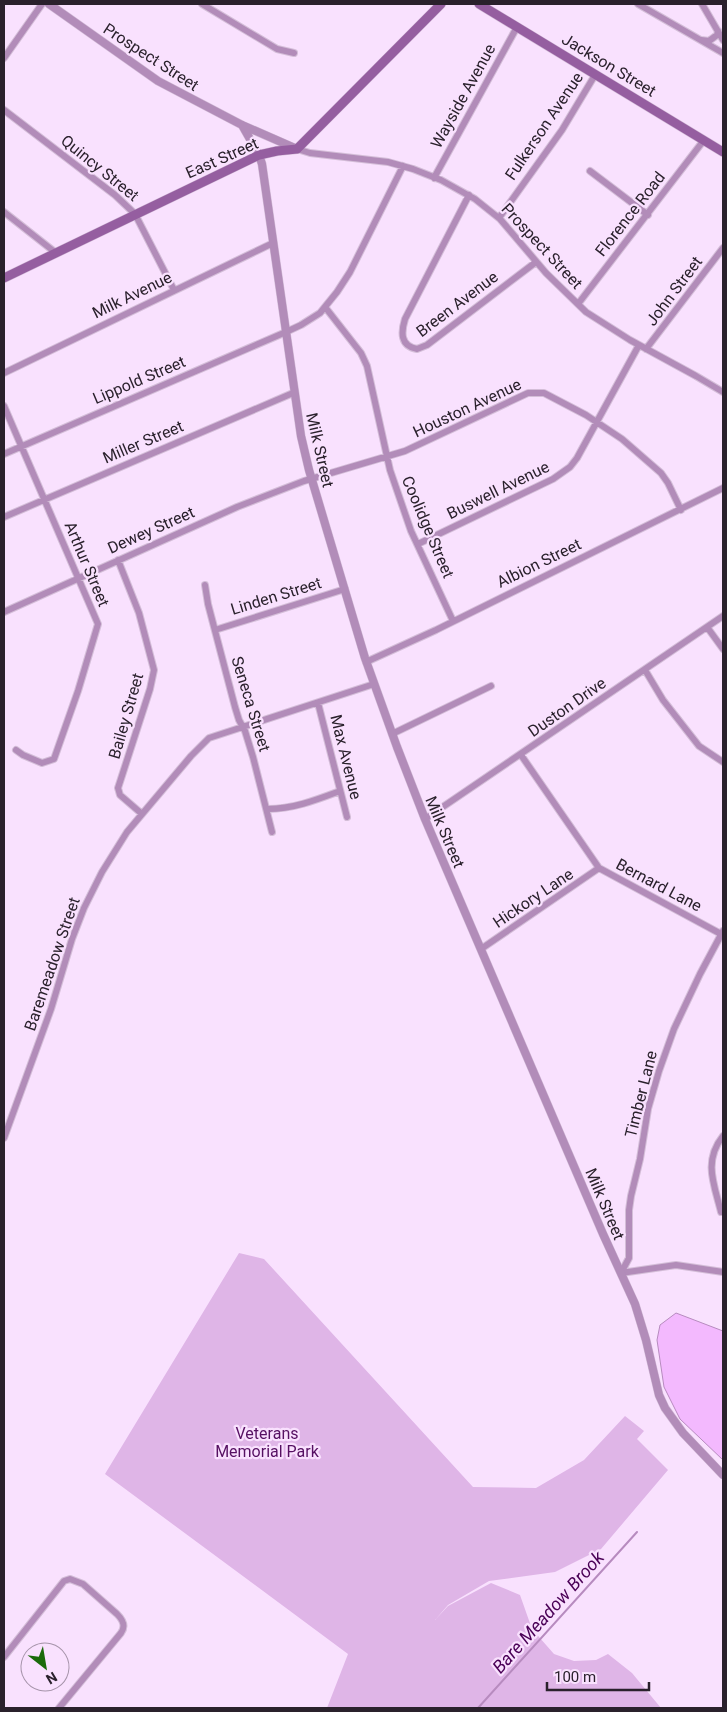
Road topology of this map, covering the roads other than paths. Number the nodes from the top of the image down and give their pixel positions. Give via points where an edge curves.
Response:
1 (42, 4) edge
2 (49, 4) edge
3 (202, 4) edge
4 (441, 4) edge
5 (478, 4) edge
6 (638, 4) edge
7 (702, 4) edge
8 (517, 27) junction
9 (718, 31) junction
10 (699, 40) junction
11 (723, 40) edge
12 (294, 53) dead end
13 (723, 53) edge
14 (4, 58) edge
15 (595, 75) junction
16 (4, 110) edge
17 (242, 125) junction
18 (704, 140) junction
19 (297, 149) junction
20 (723, 152) edge
21 (259, 155) junction
22 (403, 166) junction
23 (590, 171) dead end
24 (434, 178) junction
25 (470, 195) junction
26 (4, 212) edge
27 (136, 214) junction
28 (648, 215) junction
29 (498, 218) junction
30 (273, 243) junction
31 (723, 248) edge
32 (56, 253) junction
33 (536, 262) junction
34 (4, 278) edge
35 (174, 290) junction
36 (578, 304) junction
37 (326, 308) junction
38 (286, 332) junction
39 (639, 346) junction
40 (646, 349) junction
41 (4, 373) edge
42 (723, 392) edge
43 (293, 393) junction
44 (4, 406) edge
45 (596, 422) junction
46 (21, 446) junction
47 (4, 454) edge
48 (388, 457) junction
49 (311, 479) junction
50 (723, 488) edge
51 (44, 500) junction
52 (680, 510) junction
53 (4, 517) edge
54 (418, 544) junction
55 (118, 560) junction
56 (78, 578) junction
57 (205, 585) dead end
58 (345, 589) junction
59 (4, 612) edge
60 (723, 616) edge
61 (453, 621) junction
62 (707, 627) junction
63 (215, 630) junction
64 (723, 649) edge
65 (366, 662) junction
66 (646, 670) junction
67 (374, 684) junction
68 (491, 686) dead end
69 (318, 703) junction
70 (242, 726) junction
71 (392, 734) junction
72 (16, 750) dead end
73 (522, 755) junction
74 (723, 762) edge
75 (340, 791) junction
76 (268, 809) junction
77 (142, 814) junction
78 (347, 817) dead end
79 (425, 819) junction
80 (272, 832) dead end
81 (599, 868) junction
82 (722, 933) edge
83 (481, 950) junction
84 (723, 1136) edge
85 (4, 1138) edge
86 (721, 1212) dead end
87 (723, 1272) edge
88 (621, 1273) junction
89 (723, 1476) edge
90 (4, 1657) edge
91 (59, 1708) edge

1 - 14 street
2 - 17 street, Prospect Street via 158,81
3 - 12 street via 277,49
4 - 19 main road
5 - 8 main road, Jackson Street
6 - 10 street
7 - 9 street
8 - 15 main road, Jackson Street
8 - 24 street, Wayside Avenue
9 - 10 street via 709,40
9 - 11 street
10 - 13 street
15 - 18 main road, Jackson Street
15 - 29 street, Fulkerson Avenue via 562,130
16 - 27 street, Quincy Street
17 - 19 street, Prospect Street
17 - 21 street
18 - 20 main road, Jackson Street
18 - 28 street, Florence Road
19 - 21 main road, East Street
19 - 22 street, Prospect Street
21 - 27 main road, East Street
21 - 30 street, Milk Street
22 - 24 street, Prospect Street
22 - 37 street via 350,272
23 - 28 street
24 - 25 street, Prospect Street
25 - 29 street, Prospect Street
25 - 33 street, Breen Avenue via 405,319 401,334 407,345 417,349 427,345
26 - 32 street
27 - 32 main road, East Street
27 - 35 street, Quincy Street
28 - 36 street, Florence Road
29 - 33 street, Prospect Street
30 - 35 street, Milk Avenue
30 - 38 street, Milk Street
31 - 40 street, John Street
32 - 34 main road, East Street
33 - 36 street, Prospect Street
35 - 41 street, Milk Avenue
36 - 39 street, Prospect Street
37 - 38 street, Lippold Street
37 - 48 street, Coolidge Street via 367,366
38 - 43 street, Milk Street
38 - 46 street, Lippold Street
39 - 40 street, Prospect Street
39 - 45 street, Buswell Avenue
40 - 42 street, Prospect Street
43 - 49 street, Milk Street
43 - 51 street, Miller Street
44 - 46 street, Arthur Street
45 - 48 street, Houston Avenue via 544,393 528,393
45 - 52 street, Houston Avenue via 639,452 661,473
45 - 54 street, Buswell Avenue via 577,458 562,474
46 - 47 street, Lippold Street
46 - 51 street, Arthur Street
48 - 49 street, Houston Avenue
48 - 54 street, Coolidge Street
49 - 55 street, Dewey Street via 237,507
49 - 58 street, Milk Street
50 - 52 street, Albion Street
51 - 53 street, Miller Street
51 - 56 street, Arthur Street
52 - 61 street, Albion Street
54 - 61 street, Coolidge Street
55 - 56 street, Dewey Street
55 - 77 street, Bailey Street via 140,613 154,670 118,788 120,795
56 - 59 street, Dewey Street
56 - 72 street, Arthur Street via 98,624 58,752 54,758 42,763
57 - 63 street, Seneca Street
58 - 63 street, Linden Street
58 - 65 street, Milk Street
60 - 62 street, Duston Drive
61 - 65 street, Albion Street
62 - 64 street
62 - 66 street, Duston Drive
63 - 70 street, Seneca Street
65 - 67 street, Milk Street
66 - 73 street, Duston Drive
66 - 74 street via 664,700 700,746
67 - 69 street, Baremeadow Street
67 - 71 street, Milk Street
68 - 71 street
69 - 70 street, Baremeadow Street
69 - 75 street, Max Avenue
70 - 76 street, Seneca Street
70 - 77 street, Baremeadow Street via 203,742
71 - 79 street, Milk Street
73 - 79 street, Duston Drive
73 - 81 street, Bernard Lane
75 - 76 street via 294,807
75 - 78 street, Max Avenue
76 - 80 street, Seneca Street
77 - 85 street, Baremeadow Street via 112,855 84,908
79 - 83 street, Milk Street
81 - 82 street, Bernard Lane
81 - 83 street, Hickory Lane
82 - 88 street, Timber Lane via 674,1029 658,1071 631,1196 629,1258
83 - 88 street, Milk Street
84 - 86 street via 716,1145 711,1165
87 - 88 street via 676,1265
88 - 89 street, Milk Street via 635,1304 665,1408 683,1433
90 - 91 street via 58,1588 70,1578 83,1584 117,1614 124,1624 121,1634

